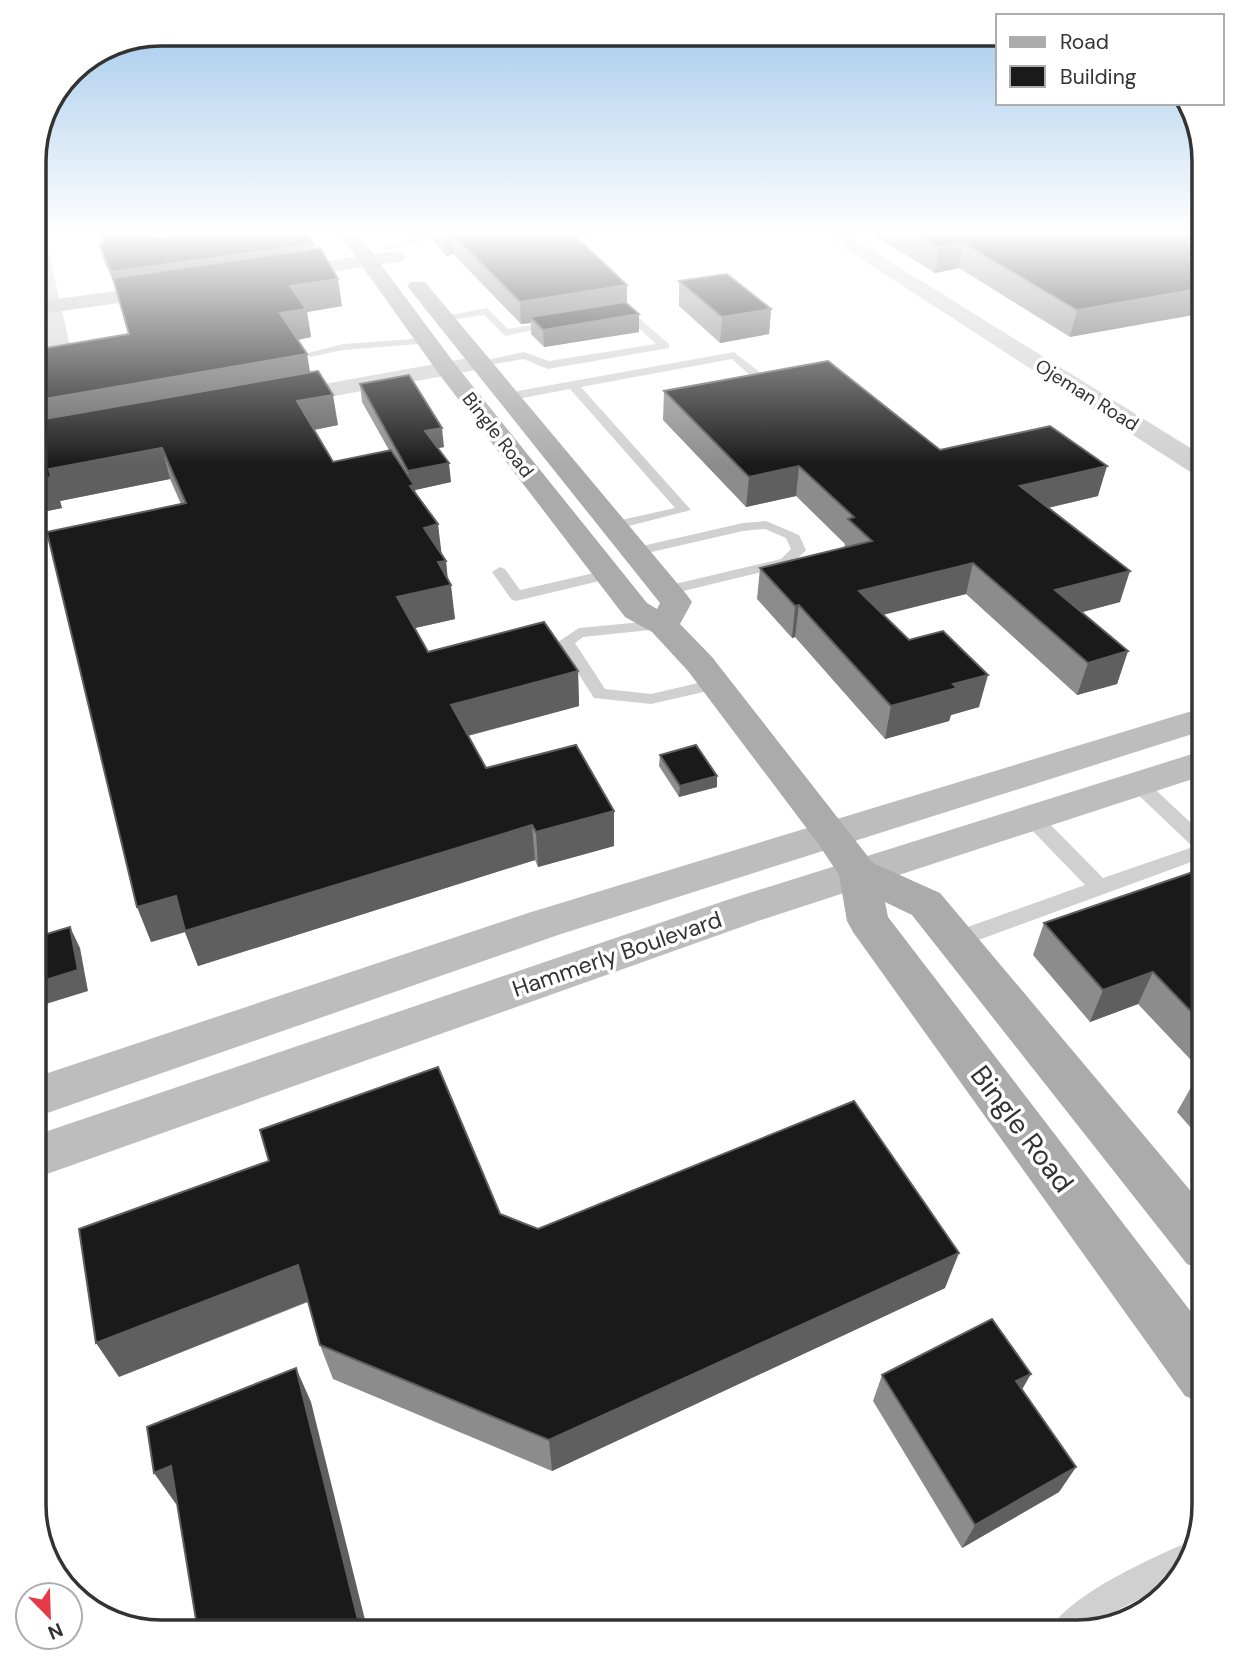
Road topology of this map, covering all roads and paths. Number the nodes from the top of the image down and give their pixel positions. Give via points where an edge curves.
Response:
1 (411, 309) edge
2 (435, 309) edge
3 (950, 309) edge
4 (614, 314) edge
5 (46, 316) edge
6 (443, 318) junction
7 (573, 321) edge
8 (505, 332) junction
9 (427, 341) junction
10 (310, 354) edge
11 (524, 355) junction
12 (61, 359) edge
13 (479, 363) junction
14 (447, 369) junction
15 (573, 385) junction
16 (775, 391) edge
17 (507, 397) junction
18 (258, 403) edge
19 (1193, 461) edge
20 (623, 538) junction
21 (584, 545) junction
22 (500, 572) dead end
23 (607, 575) junction
24 (667, 590) junction
25 (663, 625) junction
26 (715, 684) junction
27 (1193, 722) edge
28 (1193, 766) edge
29 (1137, 783) junction
30 (1031, 817) junction
31 (831, 833) junction
32 (1193, 837) edge
33 (1193, 853) edge
34 (859, 873) junction
35 (1100, 887) junction
36 (955, 940) junction
37 (46, 1094) edge
38 (46, 1153) edge
39 (1193, 1232) edge
40 (1193, 1360) edge
41 (1176, 1564) edge
42 (1080, 1620) edge

1 - 9 main road, Bingle Road
2 - 6 main road, Bingle Road
3 - 19 street, Ojeman Road
4 - 11 lane via 628,312 665,346 548,365
5 - 12 street
6 - 8 lane via 487,311
6 - 13 main road, Bingle Road
7 - 8 lane
8 - 11 lane
9 - 10 lane
9 - 14 main road, Bingle Road
11 - 13 lane
13 - 14 street
13 - 17 main road, Bingle Road
14 - 18 street
14 - 21 main road, Bingle Road
15 - 16 lane via 734,355
15 - 17 lane
15 - 20 lane via 684,510
17 - 20 main road, Bingle Road
20 - 21 main road
20 - 24 main road, Bingle Road
20 - 24 lane via 766,525 792,535 799,550 786,562
21 - 23 main road, Bingle Road
22 - 23 lane via 516,596
23 - 25 main road, Bingle Road via 636,610
24 - 25 main road via 676,601
25 - 26 main road, Bingle Road
25 - 26 lane via 579,633 566,642 600,694 652,699
26 - 31 main road, Bingle Road
27 - 31 main road
28 - 29 main road, Hammerly Boulevard
29 - 30 main road, Hammerly Boulevard
29 - 32 lane
30 - 34 main road, Hammerly Boulevard
30 - 35 lane
31 - 34 main road, Bingle Road
31 - 37 main road via 543,924
33 - 35 lane
34 - 36 main road via 926,904
34 - 38 main road, Hammerly Boulevard
34 - 40 main road, Bingle Road via 868,921
35 - 36 lane
36 - 39 main road
41 - 42 lane via 1103,1601

